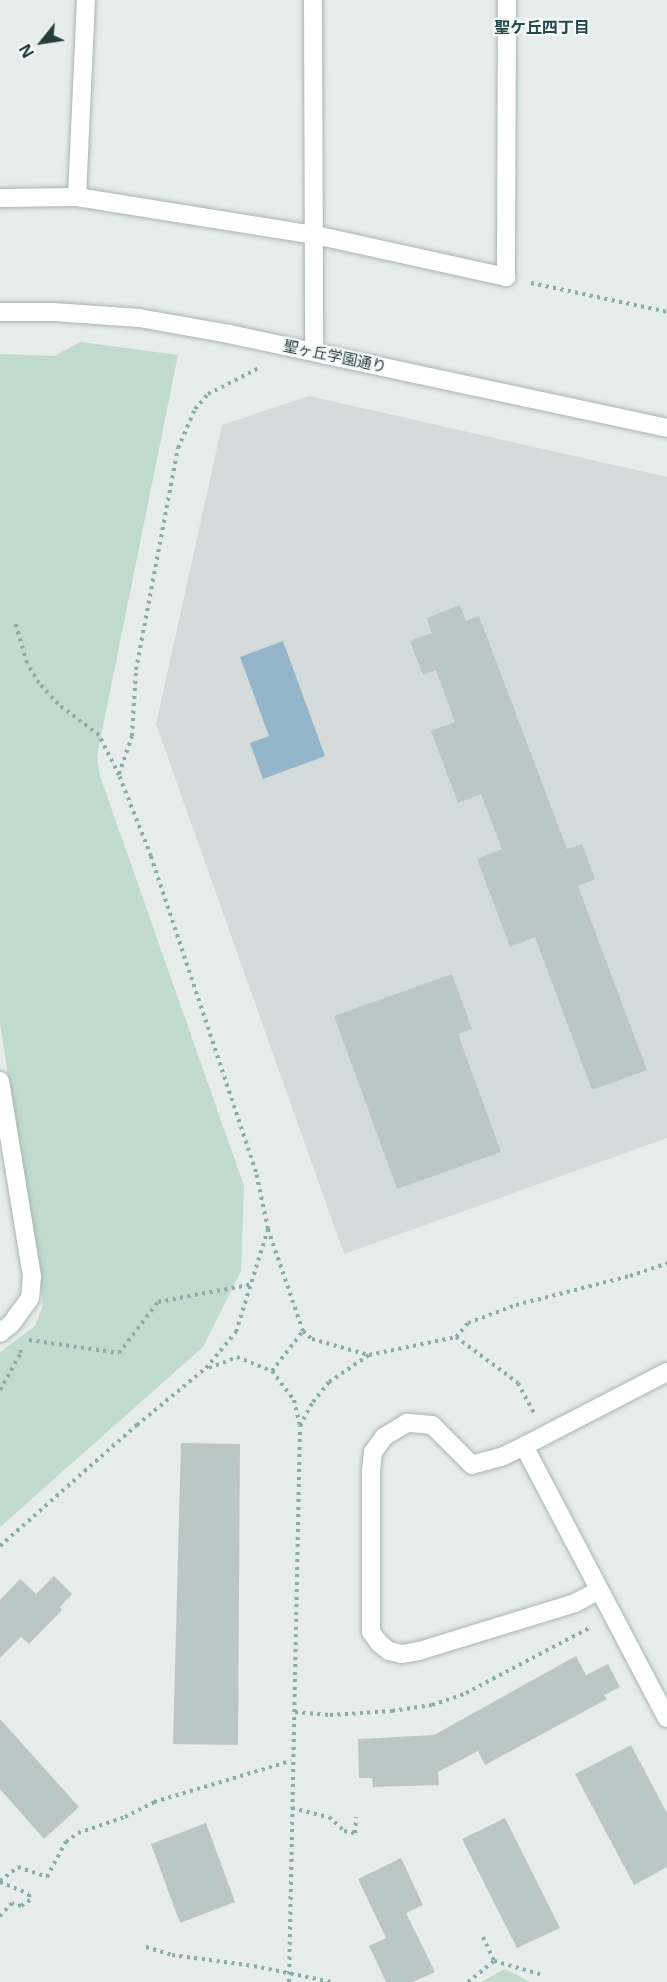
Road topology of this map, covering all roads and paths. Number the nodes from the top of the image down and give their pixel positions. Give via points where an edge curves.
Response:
1 (86, 0) edge
2 (313, 0) edge
3 (507, 0) edge
4 (77, 197) junction
5 (0, 198) edge
6 (315, 235) junction
7 (506, 278) junction
8 (0, 312) edge
9 (667, 312) edge
10 (314, 351) junction
11 (262, 367) dead end
12 (667, 428) edge
13 (15, 622) dead end
14 (119, 775) junction
15 (0, 1081) edge
16 (268, 1229) junction
17 (253, 1284) junction
18 (4, 1325) edge
19 (303, 1331) junction
20 (456, 1337) dead end
21 (28, 1340) dead end
22 (369, 1355) dead end
23 (206, 1368) junction
24 (272, 1371) junction
25 (667, 1372) edge
26 (538, 1422) dead end
27 (300, 1426) dead end
28 (524, 1446) junction
29 (0, 1546) edge
30 (599, 1590) junction
31 (613, 1616) junction
32 (295, 1712) dead end
33 (667, 1718) edge
34 (291, 1761) dead end
35 (292, 1808) dead end
36 (356, 1816) dead end
37 (0, 1881) edge
38 (0, 1916) edge
39 (483, 1937) dead end
40 (146, 1947) dead end
41 (494, 1961) junction
42 (540, 1974) dead end
43 (332, 1982) edge
44 (468, 1982) edge

1 - 4 street
2 - 6 street
3 - 7 street
4 - 5 street
4 - 6 street
6 - 7 street
6 - 10 street
7 - 9 path
8 - 10 street, 聖ヶ丘学園通り via 139,318
10 - 12 street, 聖ヶ丘学園通り
11 - 14 path via 208,394 195,409 178,448 136,670 132,736
13 - 14 path via 27,663 39,683 58,704 99,735
14 - 16 path via 151,856 256,1172
15 - 18 street via 32,1276 30,1298
16 - 17 path
16 - 19 path
17 - 21 path via 158,1302 119,1353
17 - 23 path via 236,1332
19 - 22 path via 312,1339
19 - 24 path
20 - 26 path via 518,1383
23 - 24 path via 237,1357
23 - 29 path
24 - 27 path via 294,1400
25 - 28 street
28 - 30 street
28 - 30 street via 501,1458 472,1465 432,1425 407,1423 384,1437 373,1452 371,1470 371,1632 389,1651 419,1652 575,1603
30 - 31 street
31 - 32 path via 466,1693 432,1705 392,1712
31 - 33 street
34 - 37 path via 154,1802 78,1833 66,1842 47,1877 18,1867
35 - 36 path via 329,1817 344,1831 355,1833
37 - 38 path via 29,1894 30,1900 21,1906 12,1903
39 - 41 path
40 - 43 path via 172,1955
41 - 42 path
41 - 44 path

